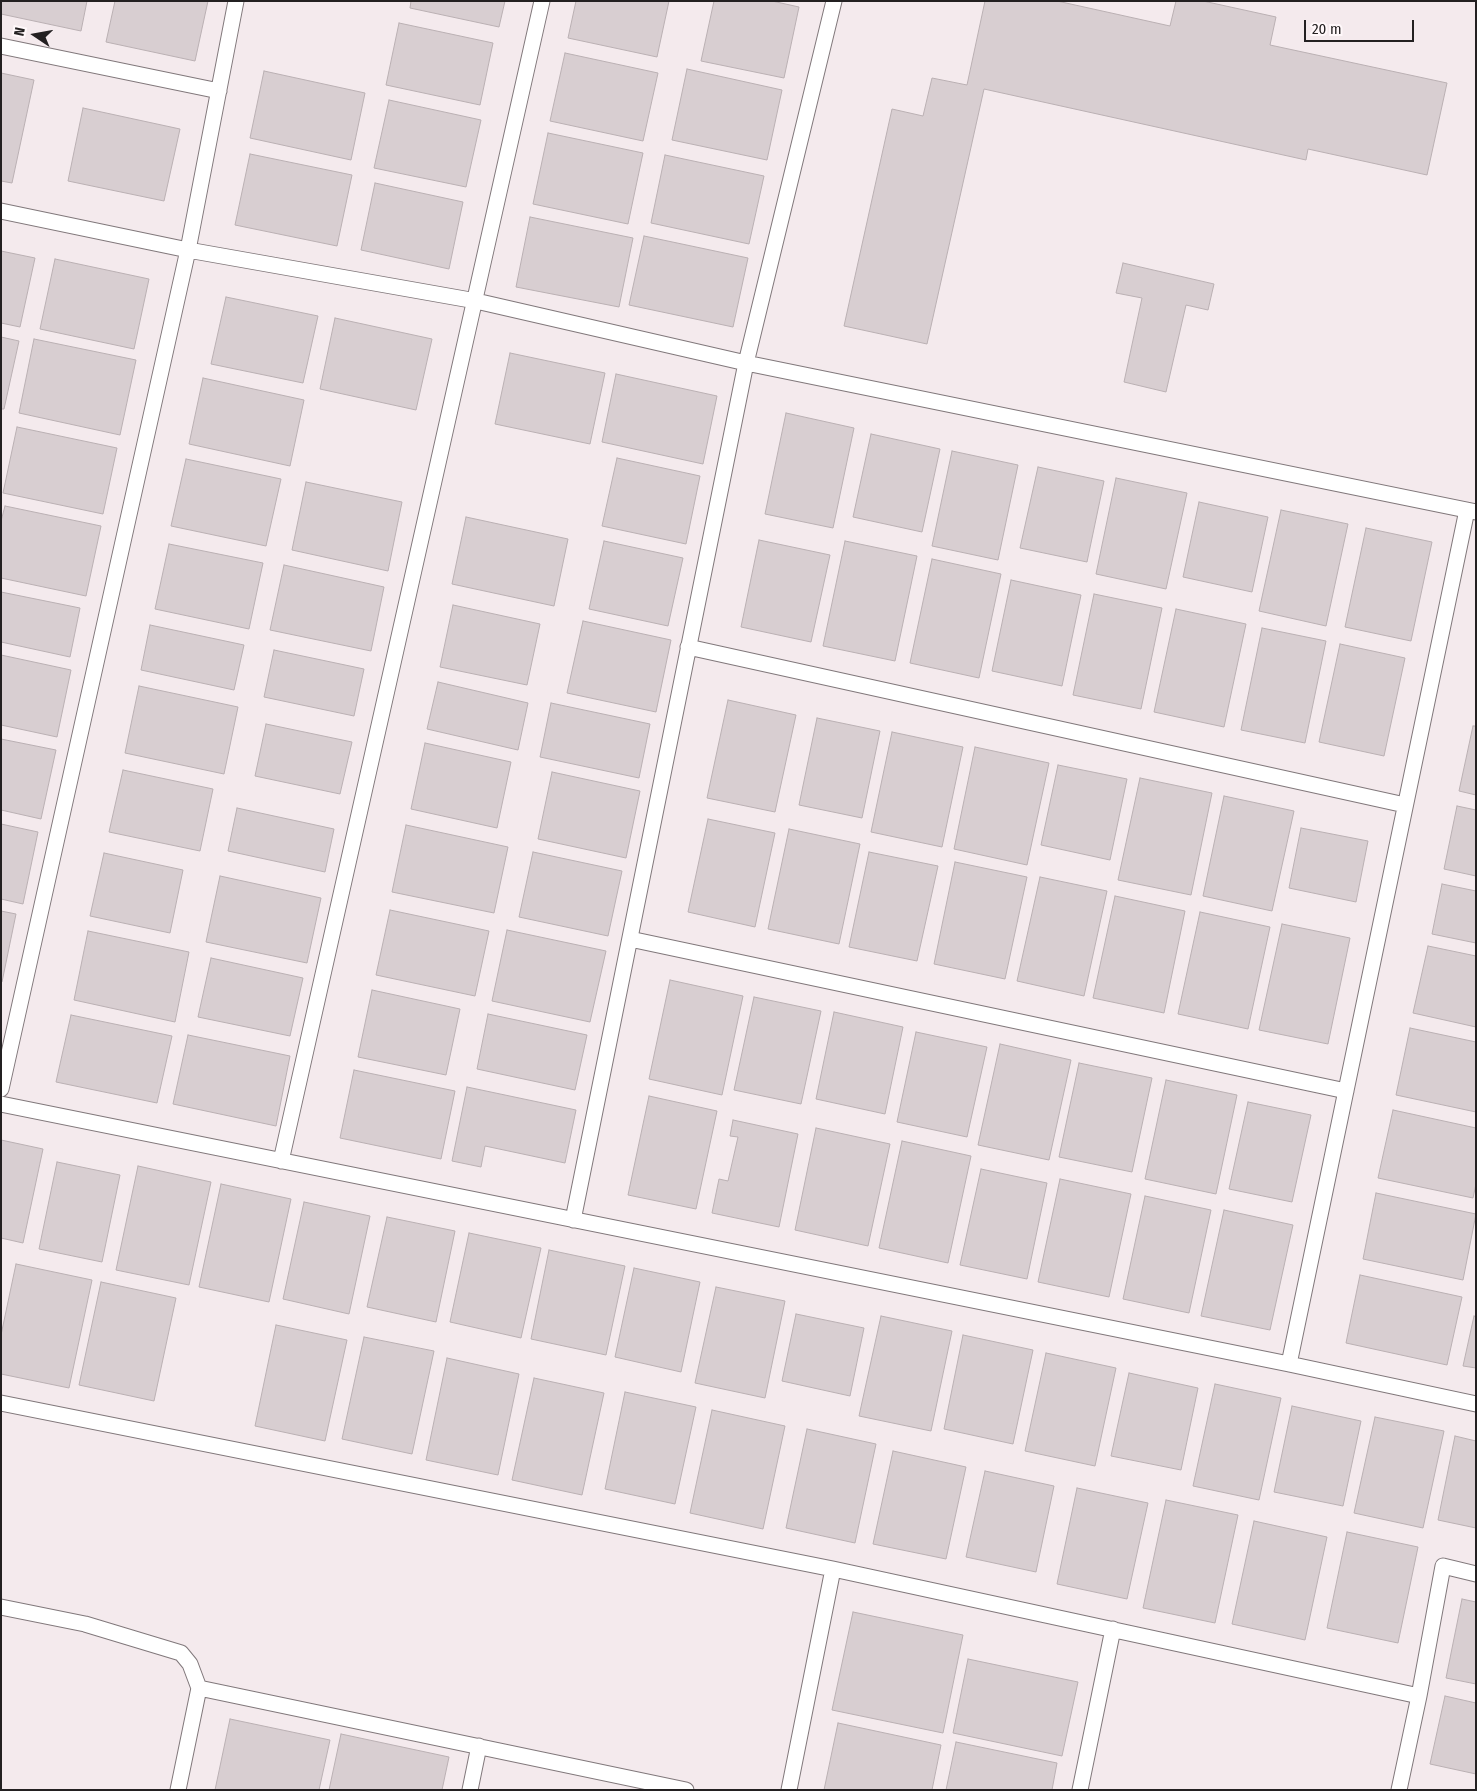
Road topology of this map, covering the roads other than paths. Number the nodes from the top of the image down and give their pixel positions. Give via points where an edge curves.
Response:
1 (236, 1) edge
2 (542, 1) edge
3 (834, 1) edge
4 (1, 46) edge
5 (219, 91) junction
6 (1, 211) edge
7 (188, 250) junction
8 (476, 301) junction
9 (746, 363) junction
10 (1471, 511) edge
11 (688, 648) junction
12 (1405, 805) junction
13 (630, 939) junction
14 (1, 1089) edge
15 (1346, 1091) junction
16 (1, 1104) edge
17 (281, 1161) junction
18 (573, 1220) junction
19 (1289, 1364) junction
20 (1, 1403) edge
21 (1476, 1404) edge
22 (833, 1569) junction
23 (1476, 1574) edge
24 (1, 1606) edge
25 (1113, 1629) junction
26 (199, 1688) junction
27 (1419, 1696) junction
28 (479, 1746) junction
29 (178, 1790) edge
30 (470, 1790) edge
31 (686, 1790) edge
32 (789, 1790) edge
33 (1080, 1790) edge
34 (1399, 1790) edge

1 - 5 lane
2 - 8 lane
3 - 9 lane
4 - 5 lane
5 - 7 lane
6 - 7 lane
7 - 8 lane
7 - 14 lane
8 - 9 lane
8 - 17 lane
9 - 10 lane
9 - 11 lane
10 - 12 lane
11 - 12 lane
11 - 13 lane
12 - 15 lane
13 - 15 lane
13 - 18 lane
15 - 19 lane
16 - 17 lane
17 - 18 lane
18 - 19 lane
19 - 21 lane
20 - 22 lane
22 - 25 lane
22 - 32 lane
23 - 27 lane via 1443,1566
24 - 26 lane via 85,1624 181,1653 190,1664
25 - 27 lane
25 - 33 lane
26 - 28 lane
26 - 29 lane
27 - 34 lane
28 - 30 lane
28 - 31 lane

